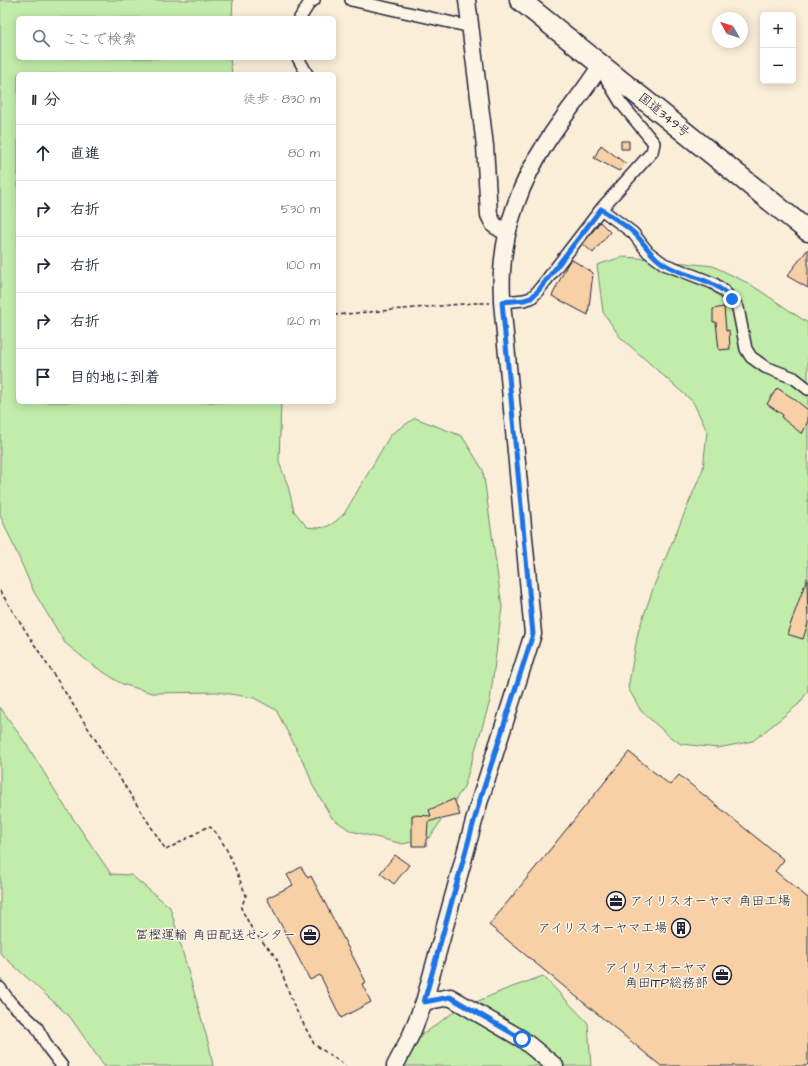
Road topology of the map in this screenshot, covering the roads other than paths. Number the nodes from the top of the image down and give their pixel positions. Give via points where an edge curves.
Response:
1 (314, 0) edge
2 (351, 0) edge
3 (467, 0) edge
4 (520, 0) edge
5 (301, 16) edge
6 (471, 27) junction
7 (299, 60) edge
8 (600, 67) junction
9 (305, 72) edge
10 (601, 209) junction
11 (808, 231) edge
12 (507, 233) junction
13 (502, 302) junction
14 (808, 389) edge
15 (0, 988) edge
16 (424, 1002) junction
17 (62, 1066) edge
18 (395, 1066) edge
19 (555, 1066) edge

1 - 5 street
2 - 6 street
3 - 6 street
4 - 8 highway, 国道349号
6 - 12 street via 485,146 489,215 494,225
7 - 9 street
8 - 10 street via 621,103 654,143 652,152
8 - 11 highway, 国道349号
8 - 12 street via 534,162
10 - 13 street via 531,298
10 - 14 street via 633,233 648,252 664,264 713,283 724,291 738,308 746,349 751,357 765,367 794,378
12 - 13 street via 502,271
13 - 16 street via 533,634 479,803
15 - 17 street via 10,1002 36,1026
16 - 18 street
16 - 19 street via 450,997 522,1039

